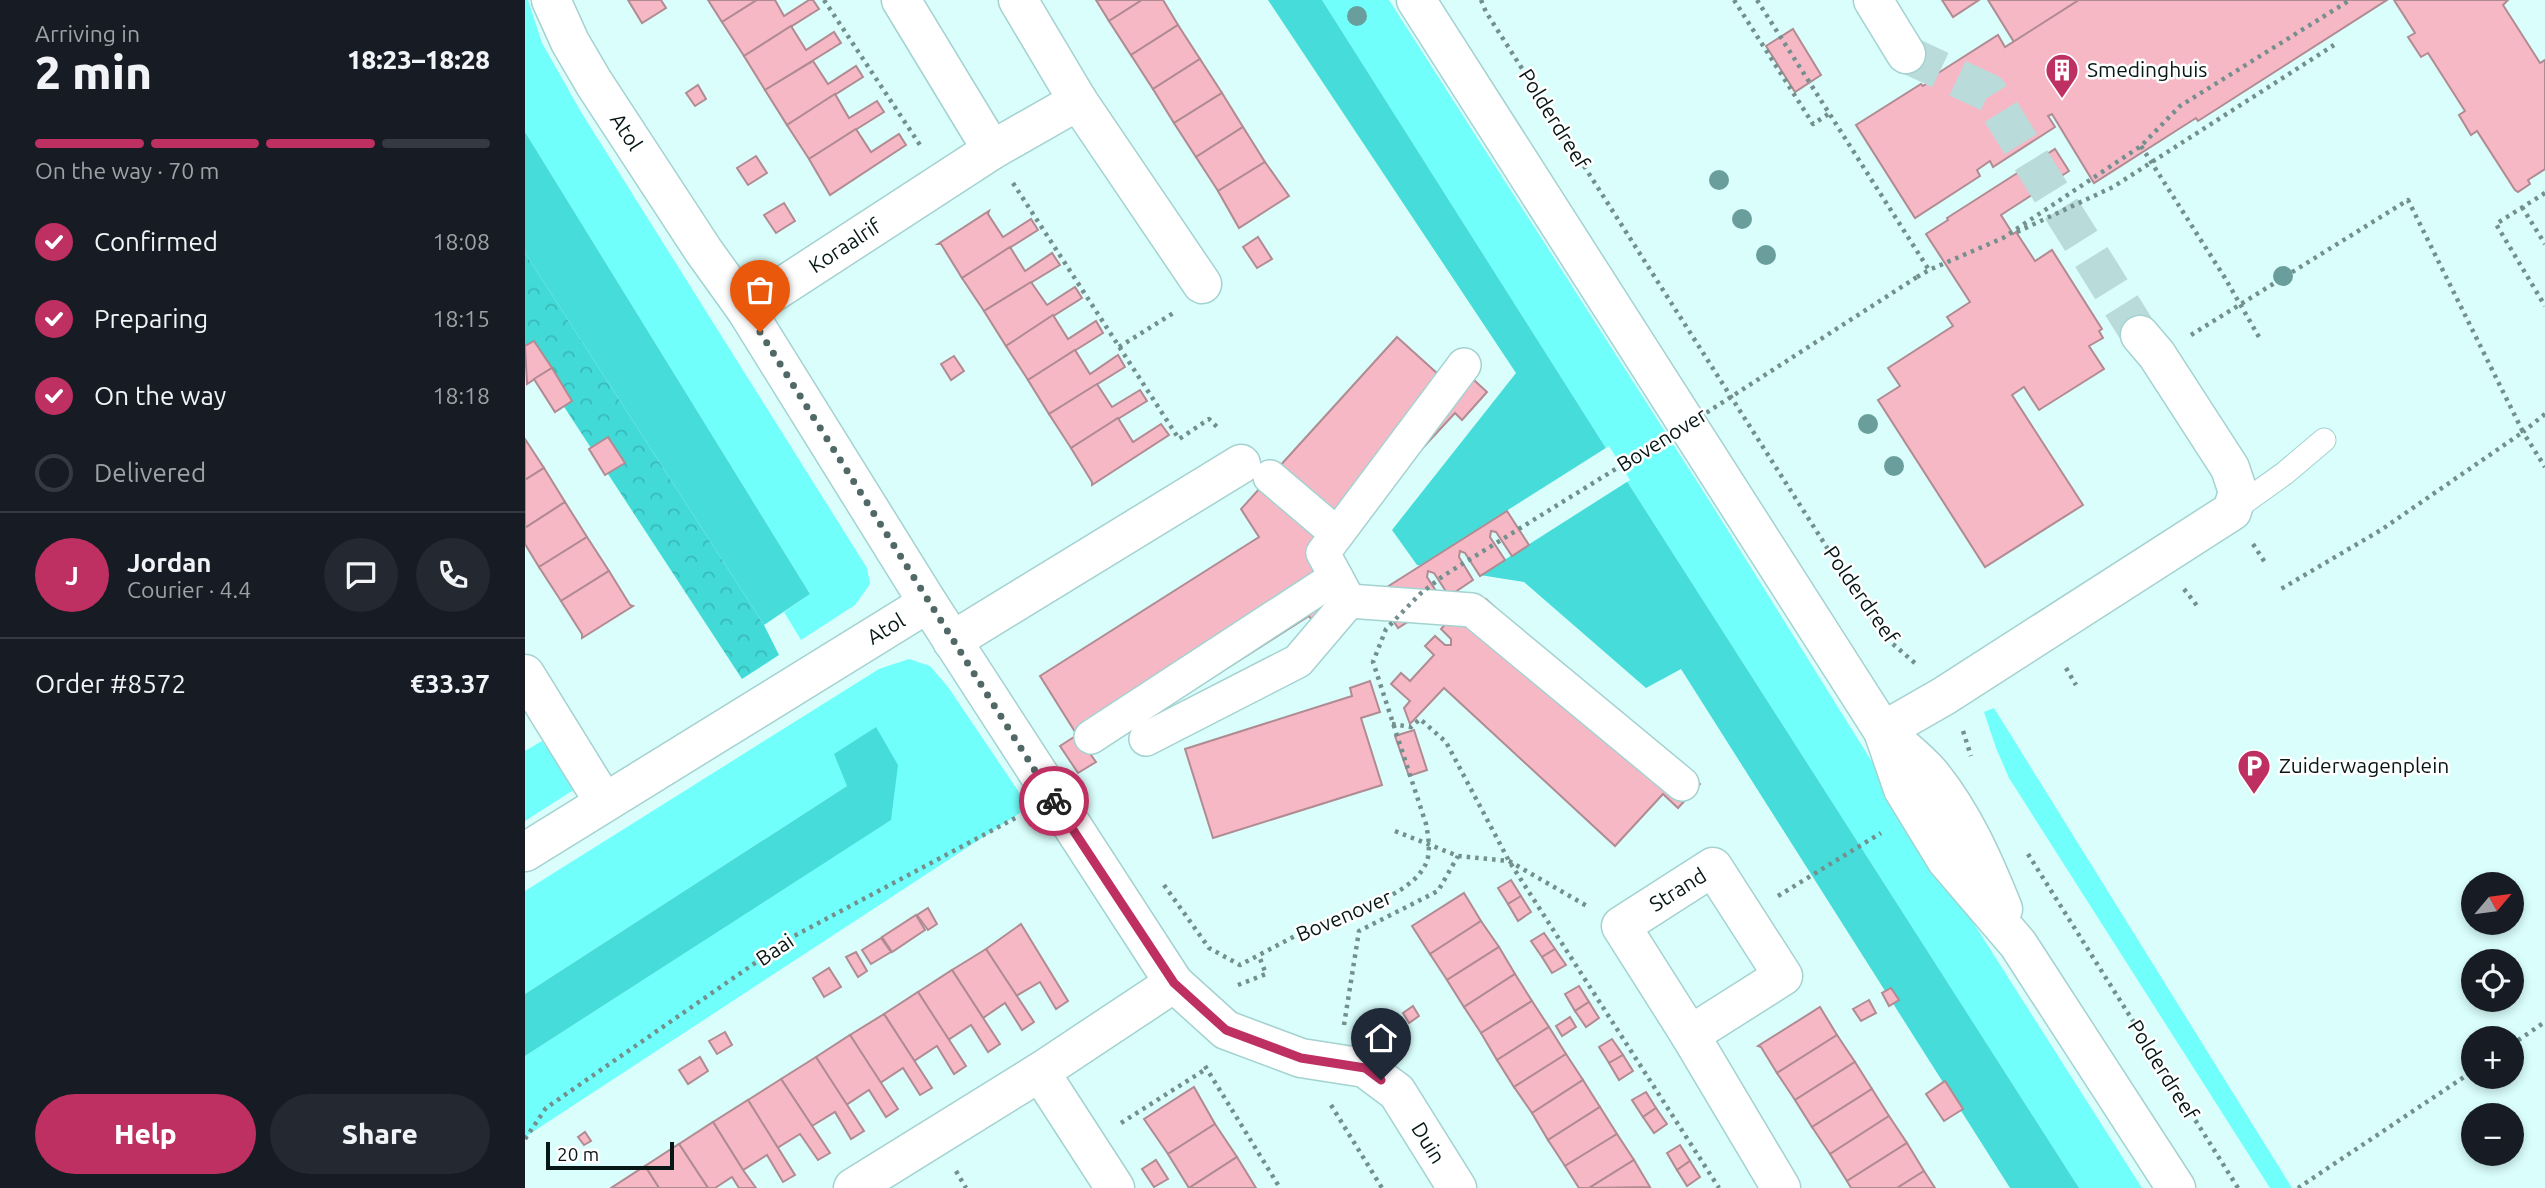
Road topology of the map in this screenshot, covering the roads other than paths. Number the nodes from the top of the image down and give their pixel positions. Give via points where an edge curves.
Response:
1 (551, 0) edge
2 (901, 0) edge
3 (1018, 0) edge
4 (1416, 0) edge
5 (1873, 0) edge
6 (1906, 54) tunnel mouth
7 (1078, 101) junction
8 (992, 150) junction
9 (1193, 295) road end
10 (746, 310) junction
11 (2149, 345) tunnel mouth
12 (1464, 365) dead end
13 (2325, 440) dead end
14 (1245, 459) joint
15 (2232, 511) junction
16 (1336, 534) junction
17 (1343, 589) junction
18 (928, 603) junction
19 (952, 641) junction
20 (525, 674) edge
21 (535, 712) edge
22 (1883, 731) junction
23 (1091, 737) dead end
24 (1146, 739) dead end
25 (1682, 784) dead end
26 (604, 802) junction
27 (525, 852) edge
28 (1174, 983) junction
29 (1690, 1035) junction
30 (1040, 1072) junction
31 (853, 1188) edge
32 (1115, 1188) edge
33 (1457, 1188) edge
34 (1781, 1188) edge
35 (2176, 1188) edge

1 - 10 street, Atol via 594,83
2 - 8 street
3 - 7 street
4 - 22 street
5 - 6 street
7 - 8 street, Koraalrif
7 - 9 street
8 - 10 street, Koraalrif
10 - 18 street, Atol
11 - 15 street via 2230,468 2238,492
12 - 16 street
13 - 15 lane
14 - 16 street
14 - 19 street
15 - 22 street
16 - 17 street via 1323,553
17 - 23 street
17 - 24 street via 1298,661
17 - 25 street via 1472,610
18 - 19 street, Duin
18 - 26 street, Atol
19 - 28 street, Duin
20 - 21 street
21 - 26 street
22 - 35 street via 1903,789 1947,861 2018,944
26 - 27 street, Atol
28 - 30 street
28 - 33 street, Duin via 1226,1030 1320,1061 1365,1068 1397,1093
29 - 29 street, Strand via 1621,926 1713,867 1783,976
29 - 34 street
30 - 31 street
30 - 32 street

